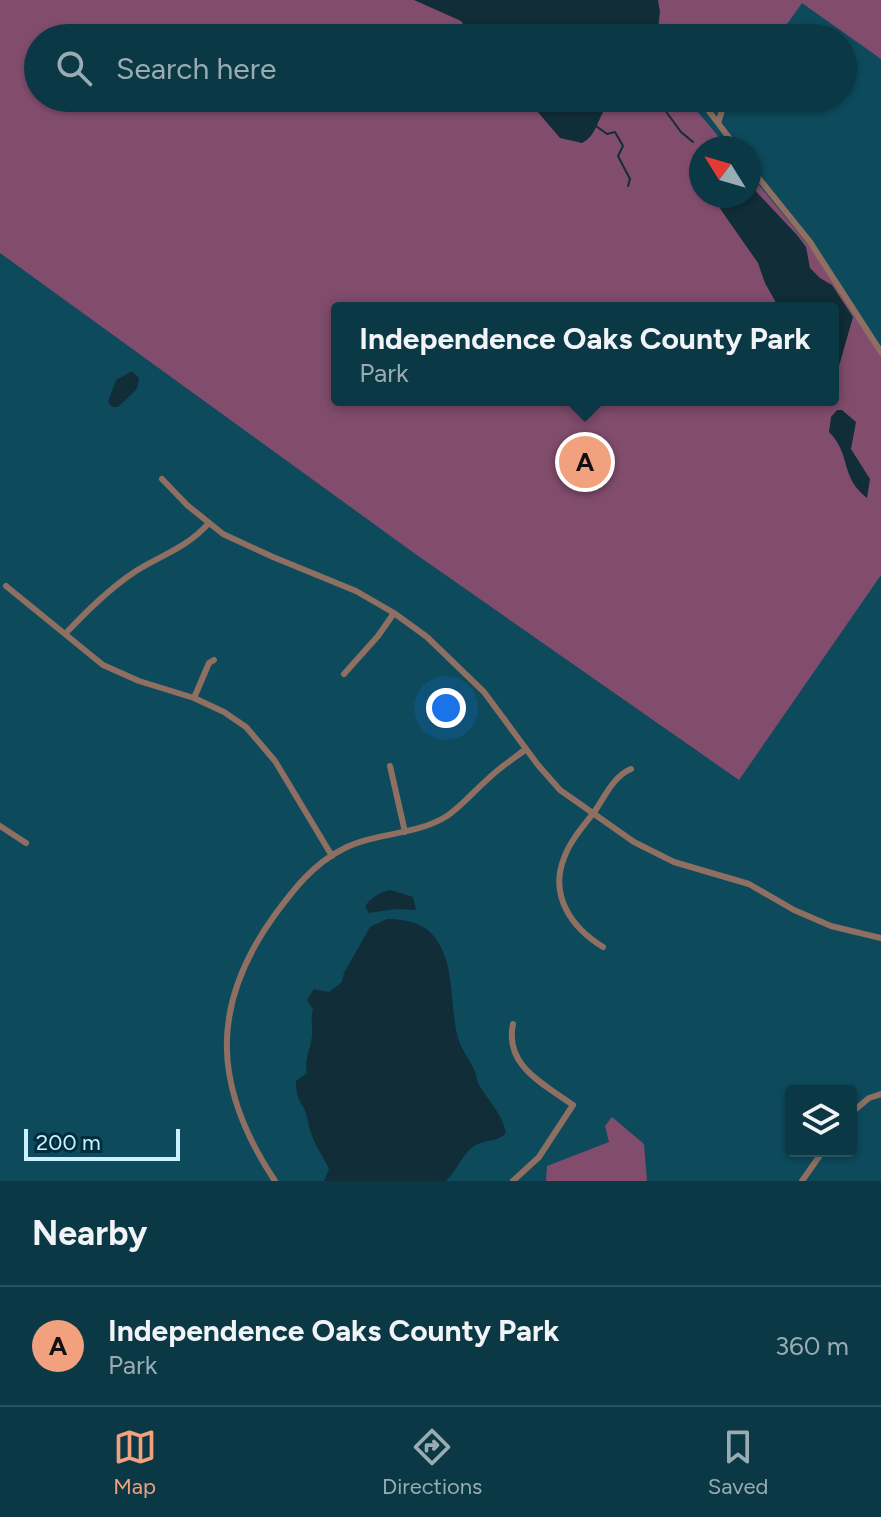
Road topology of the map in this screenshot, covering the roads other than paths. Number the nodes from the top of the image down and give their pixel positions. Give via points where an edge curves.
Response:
1 (710, 112) edge
2 (722, 112) edge
3 (718, 123) junction
4 (728, 136) edge
5 (761, 181) edge
6 (881, 352) edge
7 (162, 479) dead end
8 (209, 523) junction
9 (6, 586) dead end
10 (394, 613) junction
11 (65, 634) junction
12 (214, 660) dead end
13 (344, 674) dead end
14 (194, 698) junction
15 (526, 749) junction
16 (390, 766) dead end
17 (631, 769) dead end
18 (592, 814) junction
19 (0, 826) edge
20 (405, 832) junction
21 (26, 843) dead end
22 (332, 856) junction
23 (881, 938) edge
24 (603, 947) dead end
25 (513, 1024) dead end
26 (881, 1094) edge
27 (857, 1108) edge
28 (819, 1157) edge
29 (275, 1181) edge
30 (513, 1181) edge
31 (802, 1181) edge

1 - 3 street
2 - 3 street
3 - 4 street
5 - 6 street via 810,242
7 - 8 street
8 - 10 street
8 - 11 street via 187,545 114,588
9 - 11 street
10 - 13 street
10 - 15 street via 463,669
11 - 14 street via 103,665
12 - 14 street
14 - 22 street via 224,712 258,738
15 - 18 street via 560,790
15 - 20 street via 448,815
16 - 20 street
17 - 18 street via 618,777
18 - 23 street via 659,856 749,884 831,926
18 - 24 street via 563,859 560,894 573,923
19 - 21 street
20 - 22 street
22 - 29 street via 309,872 261,934 239,978 229,1017 233,1094 245,1130
25 - 30 street via 515,1056 573,1105 539,1157
26 - 27 street
28 - 31 street

